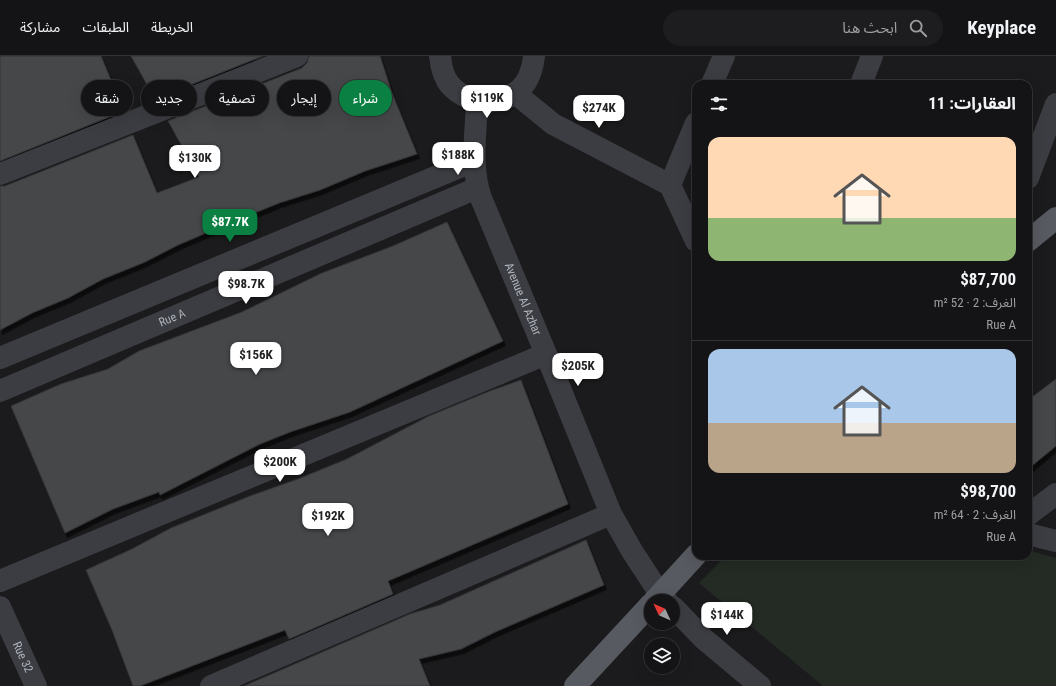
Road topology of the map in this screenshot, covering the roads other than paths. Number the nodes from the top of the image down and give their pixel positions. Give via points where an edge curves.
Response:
1 (297, 56) edge
2 (440, 56) edge
3 (534, 56) edge
4 (724, 56) edge
5 (872, 56) edge
6 (714, 80) edge
7 (863, 80) edge
8 (515, 93) junction
9 (477, 101) junction
10 (1056, 104) edge
11 (692, 133) edge
12 (474, 160) junction
13 (1032, 167) edge
14 (0, 174) edge
15 (670, 185) junction
16 (477, 188) junction
17 (1056, 218) edge
18 (692, 232) edge
19 (1032, 238) edge
20 (202, 273) junction
21 (216, 299) junction
22 (546, 354) junction
23 (0, 358) edge
24 (0, 365) edge
25 (4, 389) edge
26 (1056, 494) edge
27 (1032, 513) edge
28 (611, 514) junction
29 (1032, 535) edge
30 (1056, 541) edge
31 (692, 560) edge
32 (0, 581) edge
33 (657, 594) edge
34 (666, 594) edge
35 (0, 607) edge
36 (644, 618) edge
37 (680, 618) edge
38 (36, 686) edge
39 (211, 686) edge
40 (575, 686) edge
41 (760, 686) edge

1 - 14 street
2 - 9 street via 442,69 449,84 462,95
3 - 8 street via 532,70 525,83
4 - 6 street
5 - 7 street
8 - 9 street via 503,100
8 - 15 street via 553,124
9 - 12 street, Avenue Al Azhar
10 - 13 street
11 - 15 street
12 - 16 street, Avenue Al Azhar
12 - 20 street
15 - 18 street
16 - 21 street, Rue A
16 - 22 street, Avenue Al Azhar
17 - 19 main road
20 - 21 street
20 - 23 street
21 - 25 street, Rue A
22 - 28 street, Avenue Al Azhar
22 - 32 street
24 - 25 street
26 - 27 street
28 - 33 street, Avenue Al Azhar
28 - 39 street
29 - 30 street
31 - 34 main road
35 - 38 street, Rue 32
36 - 40 main road
37 - 41 street, Avenue Al Azhar

